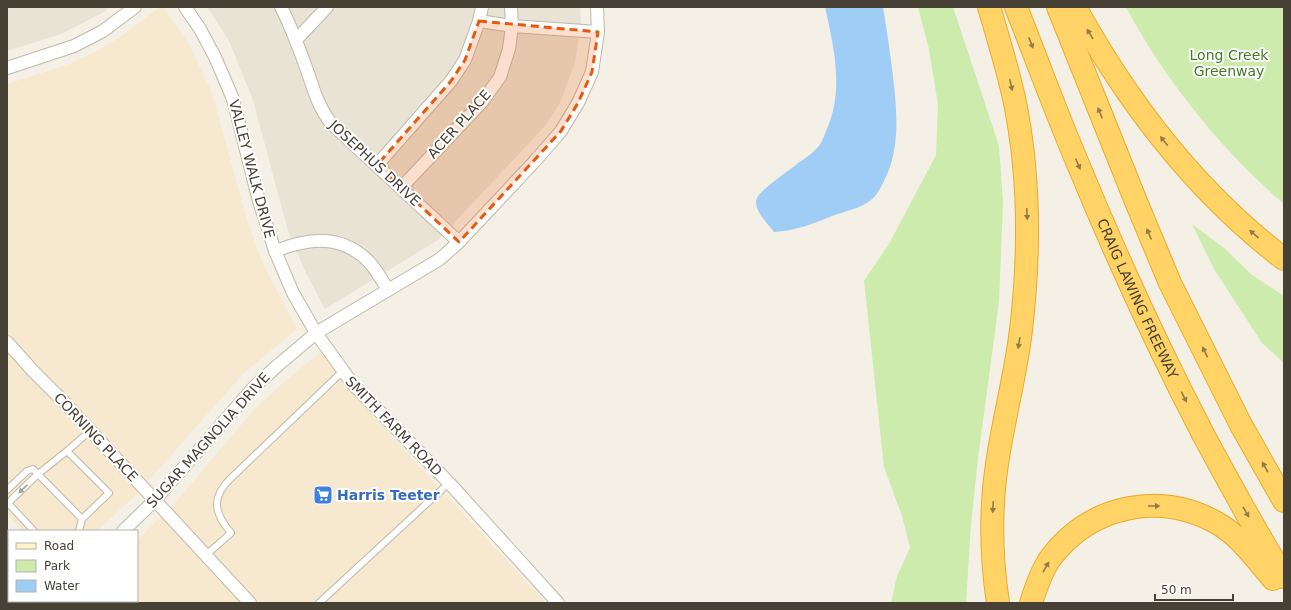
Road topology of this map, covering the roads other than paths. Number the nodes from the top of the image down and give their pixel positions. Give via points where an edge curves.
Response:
1 (135, 7) edge
2 (185, 7) edge
3 (281, 7) edge
4 (327, 7) edge
5 (482, 7) edge
6 (511, 7) edge
7 (597, 7) edge
8 (989, 7) edge
9 (1016, 7) edge
10 (1058, 7) edge
11 (1075, 7) edge
12 (479, 22) junction
13 (512, 26) junction
14 (598, 32) junction
15 (296, 40) junction
16 (7, 68) edge
17 (377, 165) junction
18 (401, 188) junction
19 (459, 242) junction
20 (275, 251) junction
21 (1284, 259) edge
22 (388, 290) junction
23 (316, 333) junction
24 (7, 342) edge
25 (343, 371) junction
26 (91, 430) junction
27 (67, 451) junction
28 (38, 474) junction
29 (449, 483) junction
30 (7, 490) edge
31 (155, 500) junction
32 (1284, 501) edge
33 (7, 502) edge
34 (82, 519) junction
35 (33, 530) edge
36 (79, 530) edge
37 (124, 530) edge
38 (206, 555) junction
39 (1284, 577) edge
40 (1284, 591) edge
41 (250, 603) edge
42 (319, 603) edge
43 (558, 603) edge
44 (998, 603) edge
45 (1031, 603) edge

1 - 16 street via 103,31 74,46
2 - 20 street, VALLEY WALK DRIVE via 216,57 234,99 259,201
3 - 15 street, JOSEPHUS DRIVE
4 - 15 street
5 - 12 street
6 - 13 street, ACER PLACE
7 - 14 street, SUGAR MAGNOLIA DRIVE
8 -> 44 highway via 1008,73 1019,127 1027,230 1025,291 1020,332 993,502 992,556
9 -> 39 highway, CRAIG LAWING FREEWAY via 1072,151 1142,311 1226,478
32 -> 10 highway via 1241,425 1170,283
21 -> 11 highway via 1238,220 1169,148 1108,65
12 - 13 street
12 - 17 street via 465,60 452,81
13 - 14 street
13 - 18 street, ACER PLACE via 509,50 500,77 482,102
14 - 19 street, SUGAR MAGNOLIA DRIVE via 592,72 578,103 561,131
15 - 17 street, JOSEPHUS DRIVE via 323,113
17 - 18 street, JOSEPHUS DRIVE
18 - 19 street, JOSEPHUS DRIVE
19 - 22 street, SUGAR MAGNOLIA DRIVE via 440,259
20 - 22 street via 310,241 342,244 361,254 375,269
20 - 23 street, VALLEY WALK DRIVE via 293,293
22 - 23 street, SUGAR MAGNOLIA DRIVE
23 - 25 street, SMITH FARM ROAD
23 - 31 street, SUGAR MAGNOLIA DRIVE via 254,387
24 - 26 street, CORNING PLACE
25 - 29 street, SMITH FARM ROAD
25 - 38 lane via 221,489 217,511 231,533
26 - 27 lane
26 - 31 street, CORNING PLACE
27 - 28 lane
27 - 34 lane via 109,493
28 - 30 lane via 33,469 27,471
28 -> 33 lane
28 - 34 lane
29 - 42 lane
29 - 43 street, SMITH FARM ROAD
31 - 37 street, SUGAR MAGNOLIA DRIVE
31 - 38 street, CORNING PLACE
33 - 35 lane
34 - 36 lane
38 - 41 street, CORNING PLACE
45 -> 40 highway via 1044,569 1067,540 1104,515 1141,506 1178,508 1218,523 1244,545

